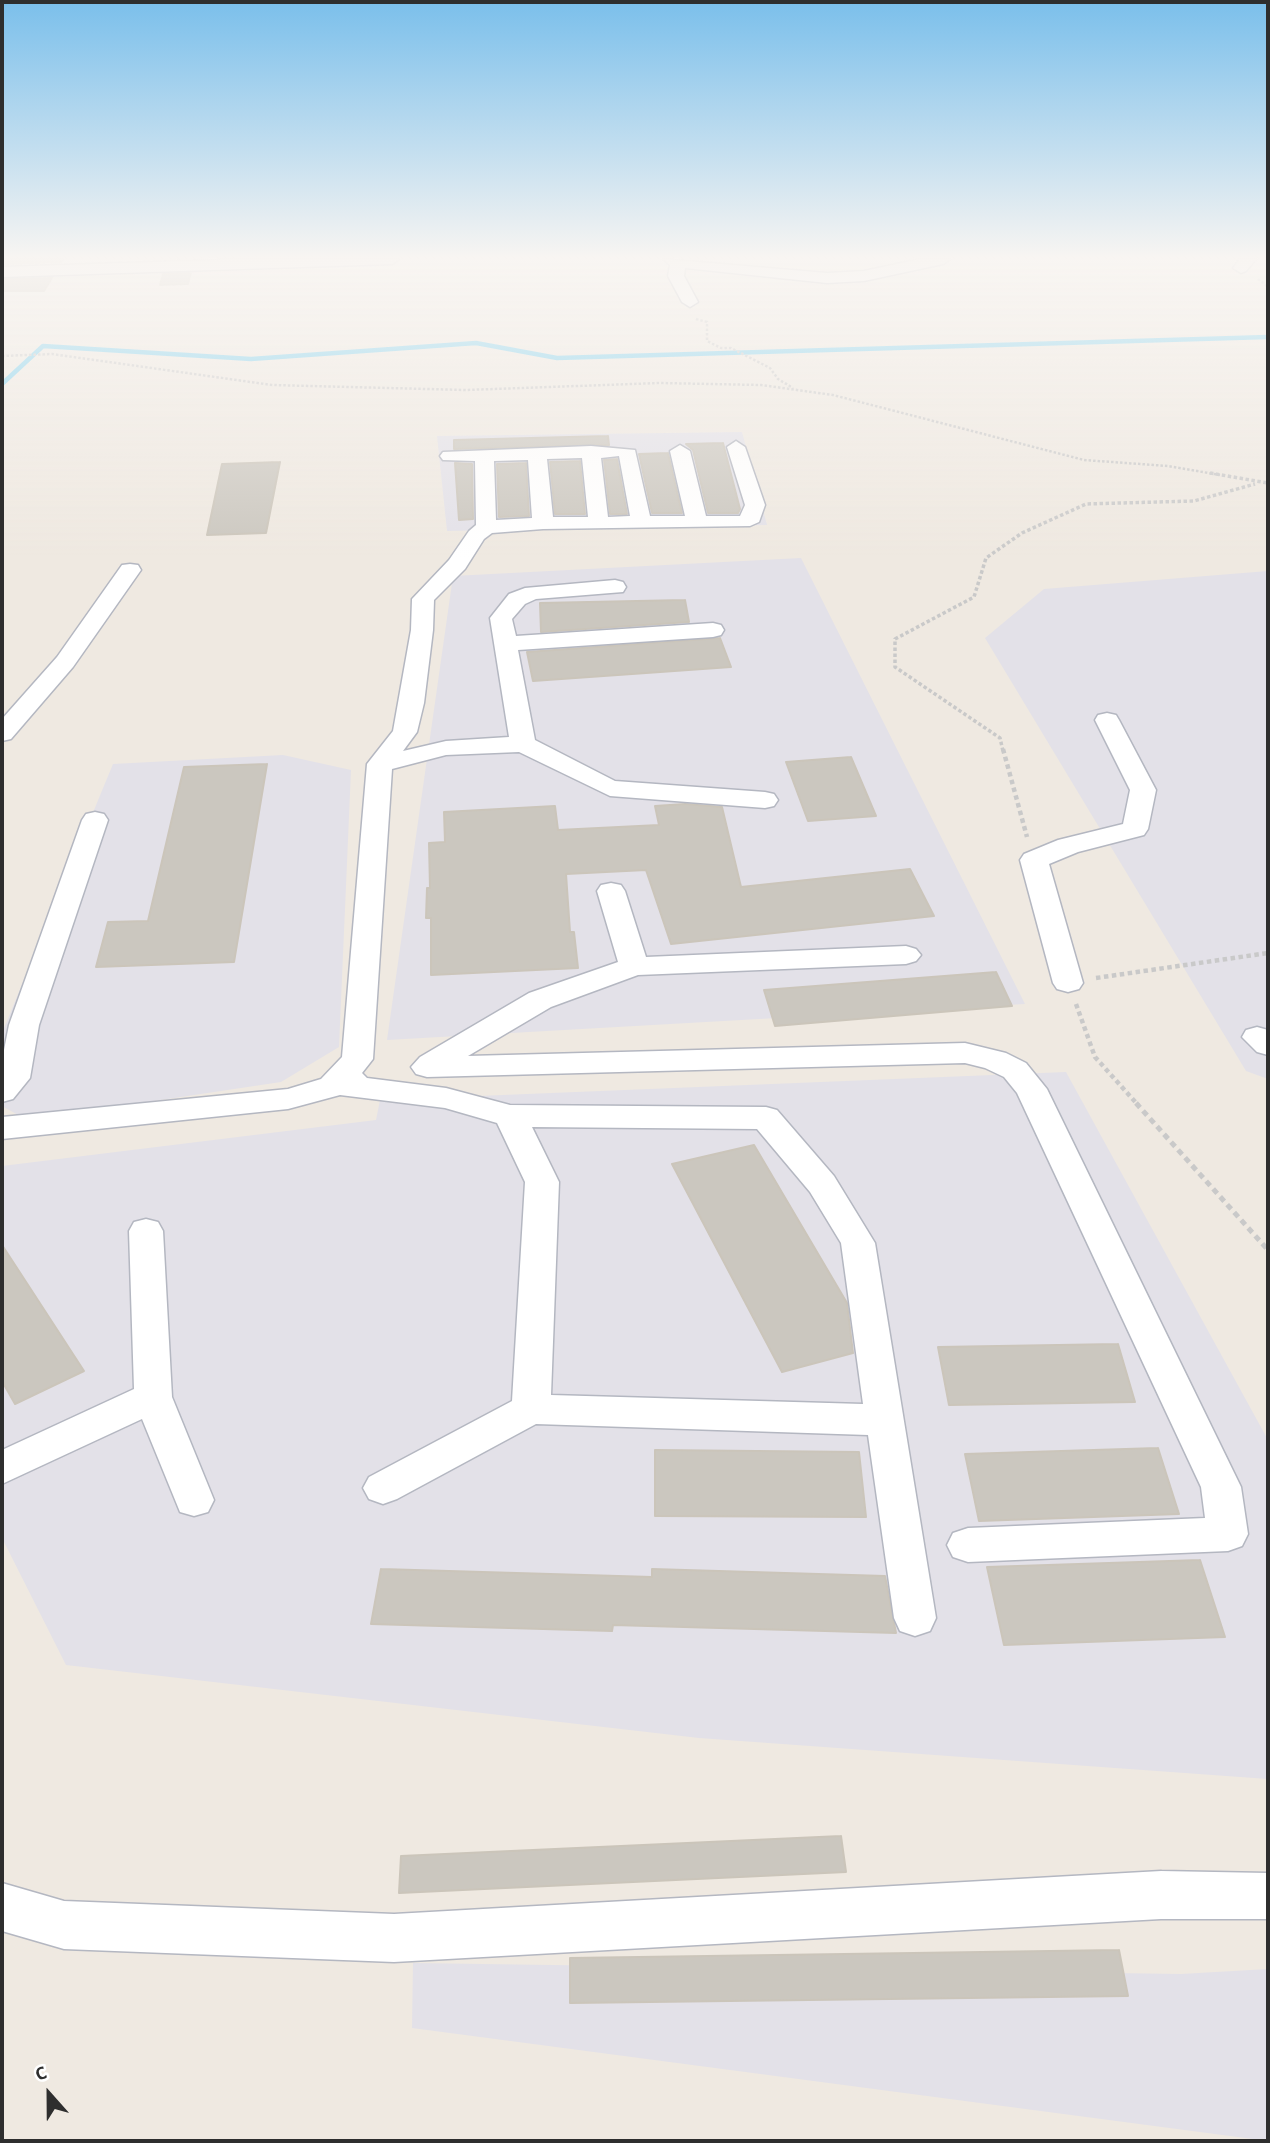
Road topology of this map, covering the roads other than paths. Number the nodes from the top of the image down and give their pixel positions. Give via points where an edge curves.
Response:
1 (736, 447) dead end
2 (680, 451) dead end
3 (591, 452) junction
4 (537, 454) junction
5 (484, 455) junction
6 (450, 456) dead end
7 (543, 523) junction
8 (599, 523) junction
9 (640, 523) junction
10 (697, 523) junction
11 (486, 527) junction
12 (130, 570) dead end
13 (615, 587) dead end
14 (713, 630) dead end
15 (504, 644) junction
16 (1107, 720) dead end
17 (2, 734) edge
18 (523, 744) junction
19 (380, 764) junction
20 (765, 800) dead end
21 (95, 820) dead end
22 (611, 891) dead end
23 (906, 955) dead end
24 (634, 967) junction
25 (1068, 982) road end
26 (427, 1067) junction
27 (334, 1084) junction
28 (2, 1091) edge
29 (510, 1116) junction
30 (2, 1128) edge
31 (146, 1231) dead end
32 (153, 1397) junction
33 (531, 1409) junction
34 (885, 1420) junction
35 (2, 1468) edge
36 (383, 1488) dead end
37 (194, 1500) dead end
38 (968, 1545) dead end
39 (915, 1618) dead end
40 (1268, 1896) edge
41 (2, 1907) edge

1 - 10 street via 755,505 752,517 743,522
2 - 10 street
3 - 4 street
3 - 8 street
3 - 9 street via 620,453
4 - 5 street
4 - 7 street
5 - 6 street
5 - 11 street
7 - 8 street
7 - 11 street
8 - 9 street
9 - 10 street
11 - 19 street via 423,599 405,732
12 - 17 street via 65,662
13 - 15 street via 523,596 501,618
14 - 15 street
15 - 18 street
16 - 25 street via 1143,790 1135,829 1034,860
18 - 19 street via 446,748
18 - 20 street via 610,788
19 - 27 street via 357,1059
21 - 28 street via 24,1025 14,1077
22 - 24 street
23 - 24 street
24 - 26 street via 540,1000
26 - 27 street
26 - 38 street via 965,1053 1015,1070 1031,1088 1221,1487 1228,1534
27 - 29 street via 446,1098
27 - 30 street via 288,1099
29 - 33 street via 542,1182
29 - 34 street via 766,1118 822,1184 858,1243
31 - 32 street
32 - 35 street
32 - 37 street
33 - 34 street
33 - 36 street
34 - 39 street
40 - 41 street via 1161,1895 394,1938 64,1925

